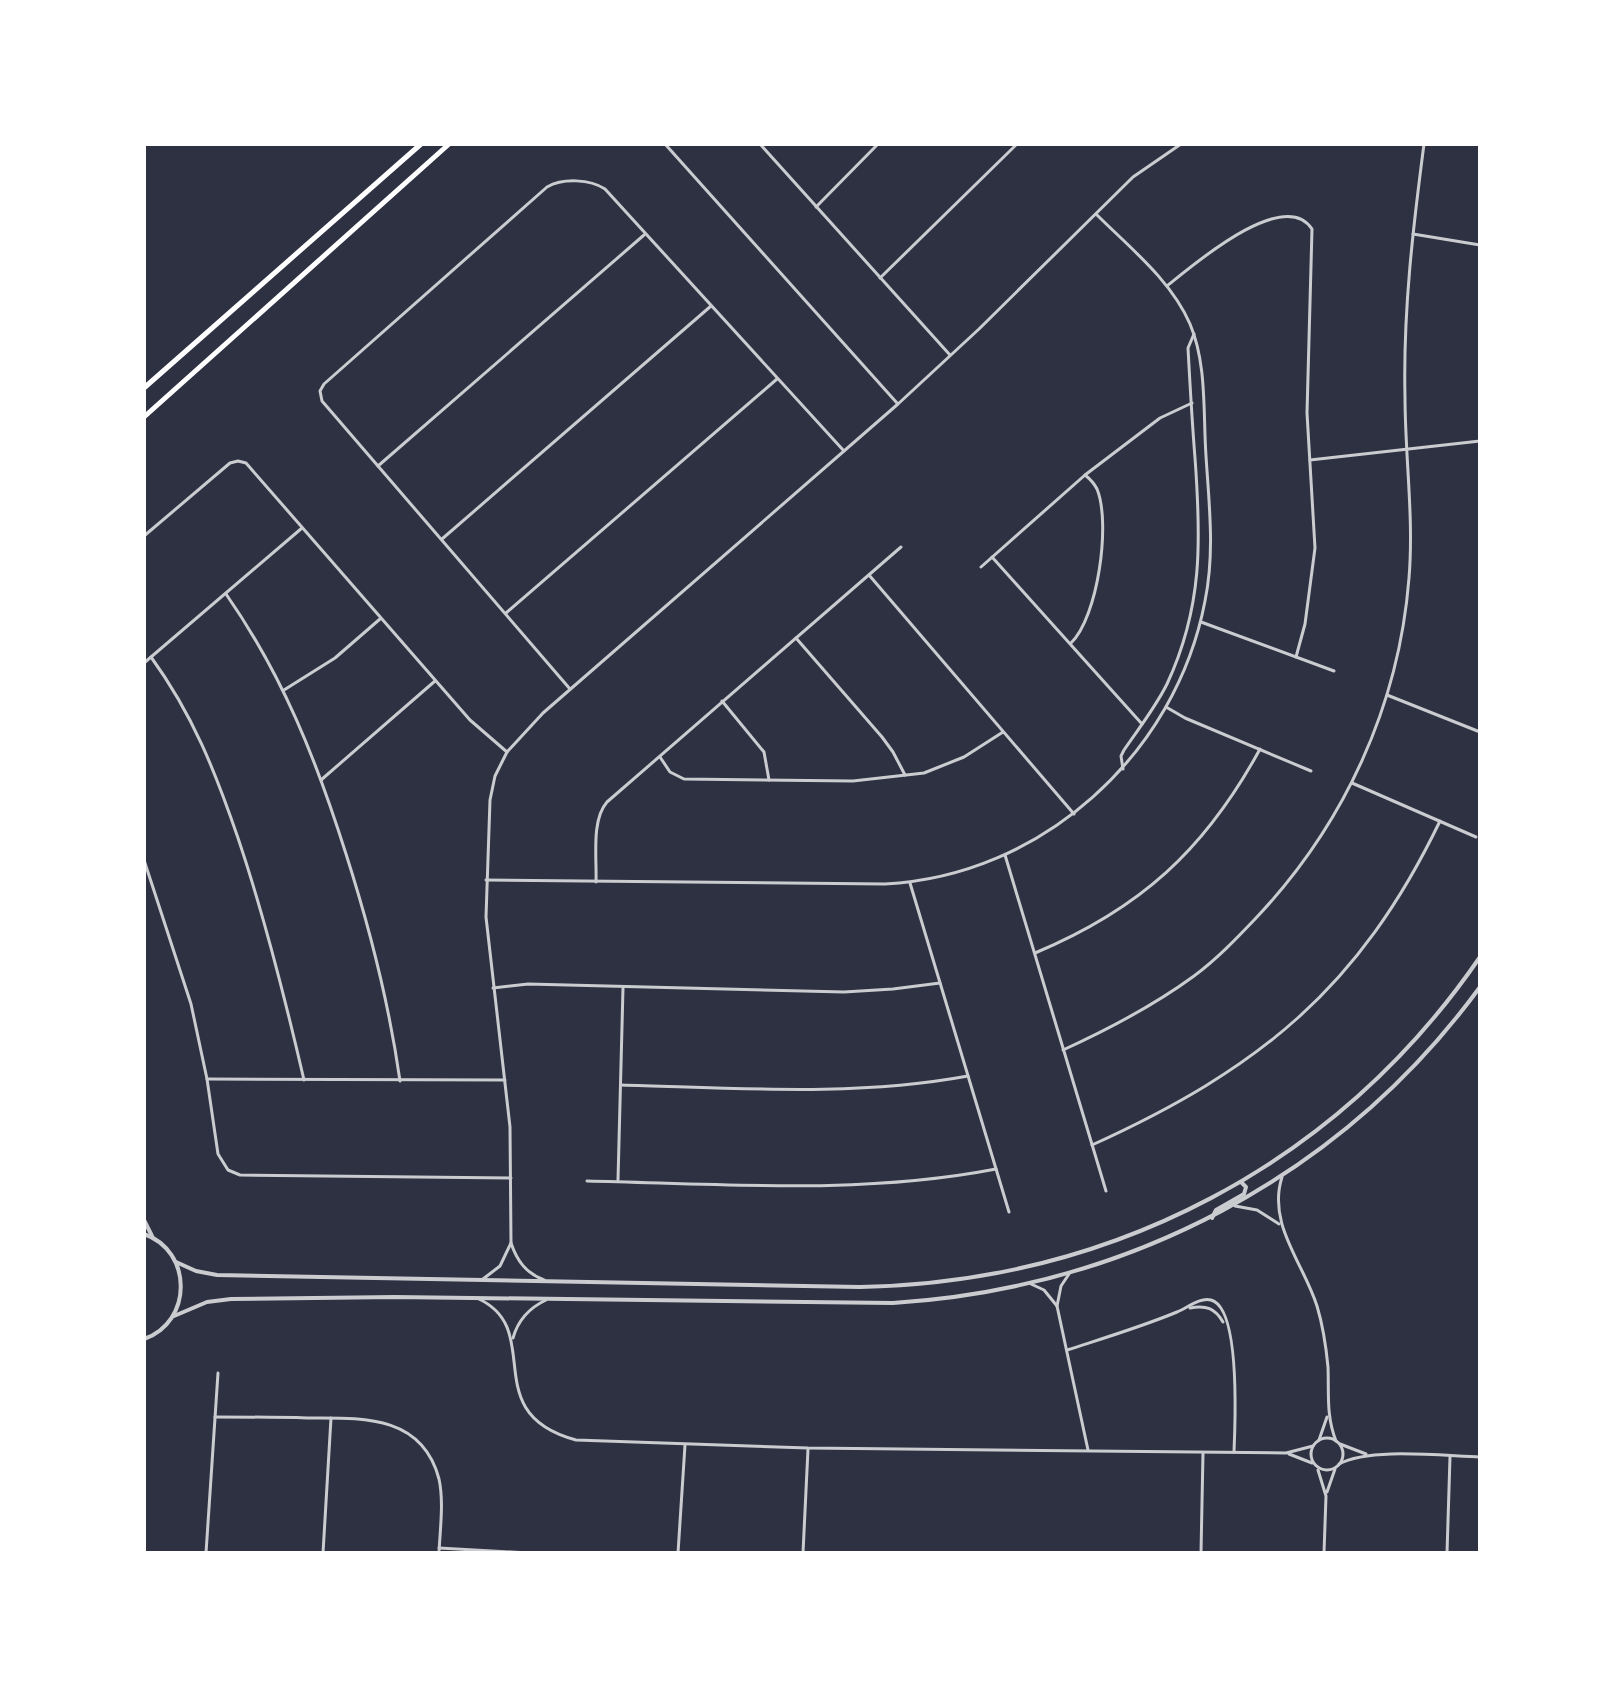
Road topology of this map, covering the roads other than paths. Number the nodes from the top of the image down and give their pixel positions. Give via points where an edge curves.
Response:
1 (421, 144) edge
2 (449, 144) edge
3 (665, 144) edge
4 (760, 144) edge
5 (878, 144) edge
6 (1017, 144) edge
7 (1181, 144) edge
8 (1424, 144) edge
9 (816, 207) junction
10 (1095, 214) junction
11 (645, 234) junction
12 (1413, 234) junction
13 (1480, 245) edge
14 (880, 278) junction
15 (1167, 286) junction
16 (711, 306) junction
17 (1194, 334) junction
18 (950, 355) junction
19 (777, 379) junction
20 (144, 388) edge
21 (1192, 403) junction
22 (898, 404) junction
23 (144, 417) edge
24 (1480, 441) edge
25 (1407, 449) junction
26 (845, 452) junction
27 (1310, 460) junction
28 (378, 466) junction
29 (1085, 475) junction
30 (302, 528) junction
31 (144, 536) edge
32 (442, 539) junction
33 (901, 547) dead end
34 (992, 557) junction
35 (981, 567) dead end
36 (869, 575) junction
37 (226, 594) junction
38 (506, 613) junction
39 (380, 619) junction
40 (1201, 622) junction
41 (796, 638) junction
42 (1070, 644) junction
43 (151, 657) junction
44 (1296, 657) junction
45 (144, 663) edge
46 (1334, 671) dead end
47 (435, 681) junction
48 (570, 689) junction
49 (284, 690) junction
50 (1387, 695) junction
51 (722, 701) junction
52 (1166, 707) junction
53 (1480, 723) edge
54 (1142, 725) junction
55 (1479, 731) edge
56 (1003, 732) junction
57 (1260, 749) junction
58 (507, 752) junction
59 (659, 756) junction
60 (1123, 769) junction
61 (1311, 771) dead end
62 (905, 775) junction
63 (321, 780) junction
64 (769, 780) junction
65 (1352, 783) junction
66 (1074, 814) junction
67 (1440, 821) junction
68 (1476, 837) dead end
69 (1005, 855) junction
70 (144, 860) edge
71 (486, 880) junction
72 (596, 882) junction
73 (910, 883) junction
74 (1035, 953) junction
75 (1480, 957) edge
76 (940, 983) junction
77 (1480, 987) edge
78 (493, 988) junction
79 (623, 988) junction
80 (1063, 1050) junction
81 (968, 1076) junction
82 (207, 1079) junction
83 (304, 1080) junction
84 (505, 1080) junction
85 (400, 1081) junction
86 (621, 1085) junction
87 (1092, 1145) junction
88 (996, 1169) junction
89 (1282, 1177) junction
90 (511, 1178) junction
91 (587, 1181) dead end
92 (618, 1182) junction
93 (1241, 1182) junction
94 (1106, 1191) dead end
95 (1235, 1206) junction
96 (1009, 1212) dead end
97 (1212, 1218) junction
98 (144, 1220) edge
99 (1281, 1227) junction
100 (144, 1234) edge
101 (152, 1236) junction
102 (511, 1243) junction
103 (176, 1262) junction
104 (1069, 1274) junction
105 (479, 1281) junction
106 (547, 1282) junction
107 (1031, 1284) junction
108 (479, 1299) junction
109 (547, 1300) junction
110 (1057, 1306) junction
111 (1186, 1308) junction
112 (174, 1316) junction
113 (1226, 1326) junction
114 (146, 1339) edge
115 (512, 1342) junction
116 (144, 1346) edge
117 (1067, 1350) junction
118 (218, 1373) dead end
119 (1328, 1413) junction
120 (215, 1417) junction
121 (331, 1418) junction
122 (1318, 1440) junction
123 (1337, 1442) junction
124 (685, 1444) junction
125 (1313, 1446) junction
126 (808, 1448) junction
127 (1088, 1450) junction
128 (1203, 1452) junction
129 (1234, 1452) junction
130 (1286, 1453) junction
131 (1369, 1455) junction
132 (1450, 1457) junction
133 (1480, 1457) edge
134 (1315, 1465) junction
135 (1338, 1466) junction
136 (1326, 1496) junction
137 (439, 1551) edge
138 (206, 1553) edge
139 (323, 1553) edge
140 (528, 1553) edge
141 (678, 1553) edge
142 (803, 1553) edge
143 (1201, 1553) edge
144 (1324, 1553) edge
145 (1447, 1553) edge

1 - 20 main road
2 - 23 main road
3 - 22 street
4 - 9 street
5 - 9 street
6 - 14 street
7 - 10 street via 1133,177
8 - 12 street
9 - 14 street
10 - 15 street
10 - 18 street
11 - 16 street
11 - 28 street
11 - 28 street via 598,184 562,182 547,187 322,387 322,401
12 - 13 street
12 - 25 street via 1406,297
14 - 18 street
15 - 17 street
15 - 27 street via 1237,233 1285,218 1307,222 1313,238 1306,372
16 - 19 street
16 - 32 street
17 - 21 street via 1188,348
17 - 40 street via 1201,368 1211,531
18 - 22 street
19 - 26 street
19 - 38 street
21 - 29 street via 1160,418
21 - 54 street via 1198,581 1182,648
22 - 26 street
24 - 25 street
25 - 27 street
25 - 50 street via 1409,577
26 - 48 street
27 - 44 street via 1315,548
28 - 32 street
29 - 34 street
29 - 42 street via 1100,501 1100,561 1084,628
30 - 31 street via 249,466 238,461
30 - 37 street
30 - 39 street
32 - 38 street
33 - 36 street
34 - 35 street
34 - 42 street
36 - 41 street
36 - 56 street
37 - 43 street
37 - 49 street
38 - 48 street
39 - 47 street
39 - 49 street via 335,658
40 - 44 street
40 - 52 street
41 - 51 street
41 - 62 street via 882,737
42 - 54 street
43 - 45 street
43 - 83 street via 179,698 212,765 271,939
44 - 46 street
47 - 58 street
47 - 63 street
48 - 58 street
49 - 63 street
50 - 55 street
50 - 65 street
51 - 59 street
51 - 64 street via 764,752
52 - 57 street
52 - 60 street
53 - 55 street
54 - 60 street via 1121,756
56 - 62 street via 964,757
56 - 66 street
57 - 61 street
57 - 74 street via 1230,800 1173,868 1108,917
58 - 71 street via 490,800
59 - 64 street via 679,778
59 - 72 street via 602,807
60 - 66 street
62 - 64 street via 853,781
63 - 85 street via 375,950
65 - 67 street
65 - 80 street via 1300,866 1219,955 1153,1003
66 - 69 street
67 - 68 street
67 - 87 street via 1418,867 1359,954 1284,1033 1207,1088
69 - 73 street
69 - 74 street
70 - 82 street via 191,1004
71 - 72 street
71 - 78 street
72 - 73 street
73 - 76 street
74 - 80 street
75 - 93 street via 1432,1021 1367,1089 1312,1135
76 - 79 street via 844,992
76 - 81 street
77 - 89 street via 1387,1093
78 - 79 street
78 - 84 street
79 - 86 street
80 - 87 street
81 - 86 street via 849,1089
81 - 88 street
82 - 83 street
82 - 90 street via 218,1154 232,1173
83 - 85 street
84 - 85 street
84 - 90 street
86 - 92 street
87 - 94 street
88 - 92 street via 928,1181 859,1185
88 - 96 street
89 - 95 street
89 - 99 street via 1277,1202
90 - 102 street
91 - 92 street
93 - 97 street via 1244,1194
93 - 106 street via 1181,1215 1111,1243 957,1281 860,1287
95 - 97 street
95 - 99 street via 1264,1213
97 - 104 street
98 - 101 street
99 - 119 street via 1322,1324
100 - 101 street
101 - 103 street
102 - 105 street via 500,1266
102 - 106 street via 521,1264
103 - 105 street via 217,1275
103 - 112 street via 181,1294
104 - 107 street
104 - 110 street
105 - 106 street
107 - 109 street via 893,1303
107 - 110 street
108 - 109 street
108 - 112 street via 231,1299
108 - 115 street via 505,1320
109 - 115 street via 520,1320
110 - 117 street
111 - 113 street via 1211,1308
111 - 113 street via 1214,1301
111 - 117 street
112 - 114 street
113 - 129 street via 1235,1375
114 - 116 street
115 - 124 street via 518,1393 532,1415 552,1431 589,1442
117 - 127 street
118 - 120 street
119 - 122 street
119 - 123 street
120 - 121 street
120 - 138 street
121 - 137 street via 384,1421 420,1444 439,1482
121 - 139 street
122 - 123 street
122 - 125 street
123 - 131 street
123 - 135 street via 1343,1452
124 - 126 street
124 - 141 street
125 - 130 street
125 - 134 street
126 - 127 street
126 - 142 street
127 - 128 street
128 - 129 street
128 - 143 street
129 - 130 street
130 - 134 street
131 - 132 street
131 - 135 street
132 - 133 street
132 - 145 street
134 - 135 street via 1328,1470
134 - 136 street
135 - 136 street
136 - 144 street
137 - 140 street

